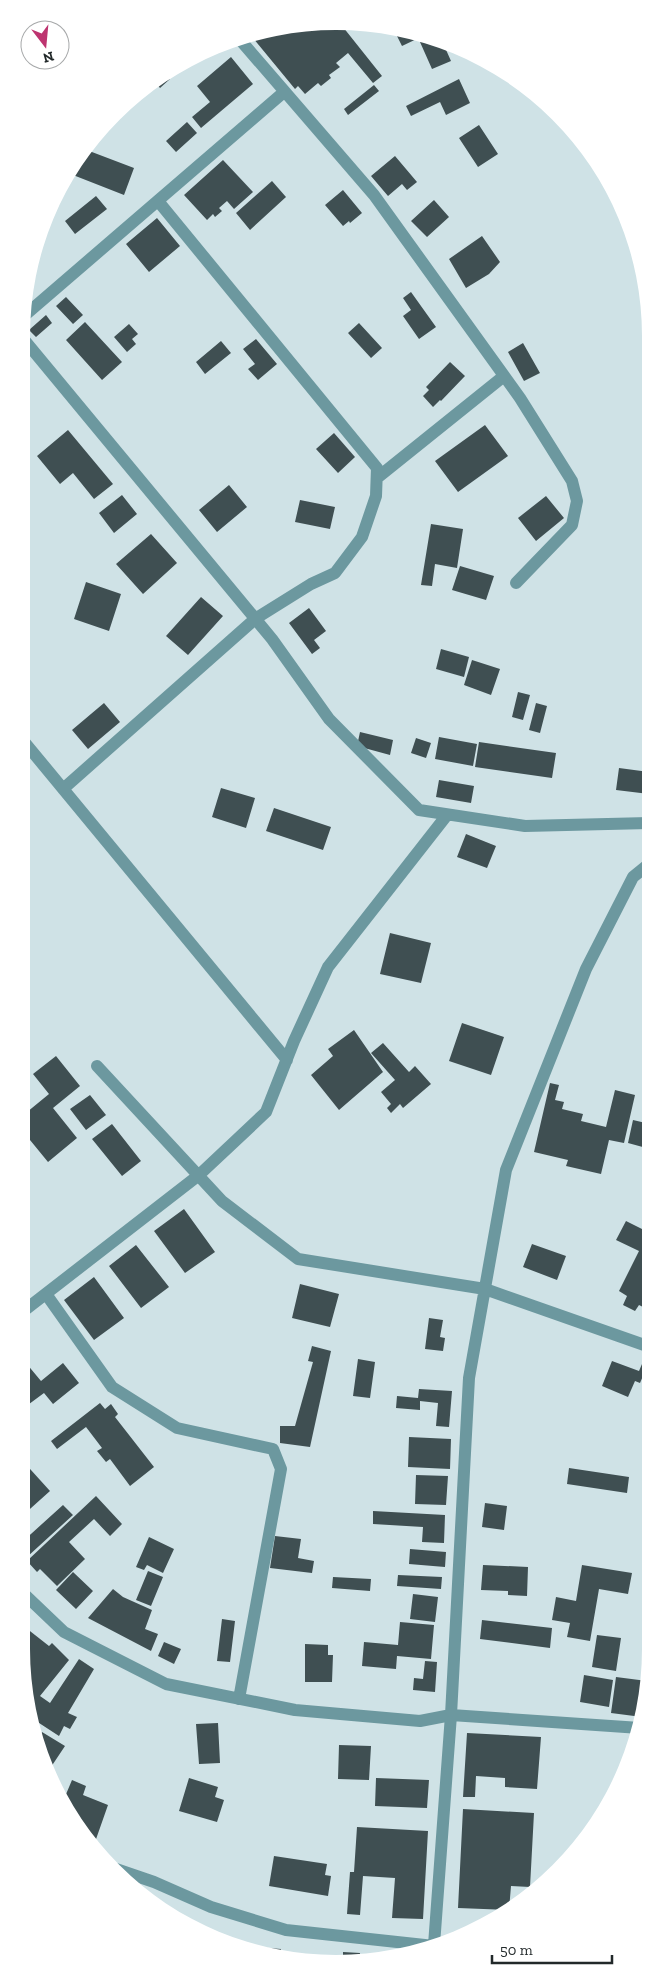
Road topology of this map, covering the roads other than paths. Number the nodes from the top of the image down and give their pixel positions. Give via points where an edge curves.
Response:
1 (244, 44) edge
2 (284, 92) junction
3 (158, 201) junction
4 (32, 309) edge
5 (30, 347) edge
6 (504, 376) junction
7 (377, 478) junction
8 (516, 582) dead end
9 (255, 619) junction
10 (30, 749) edge
11 (63, 788) junction
12 (447, 815) junction
13 (642, 823) edge
14 (642, 870) edge
15 (287, 1060) junction
16 (97, 1066) dead end
17 (198, 1176) junction
18 (485, 1290) junction
19 (46, 1294) junction
20 (30, 1306) edge
21 (642, 1344) edge
22 (30, 1600) edge
23 (239, 1699) junction
24 (451, 1715) junction
25 (632, 1727) edge
26 (128, 1873) edge
27 (435, 1939) edge
28 (417, 1944) edge

1 - 2 street
2 - 3 street
2 - 6 street via 374,195
3 - 4 street
3 - 7 street via 377,468
5 - 9 street
6 - 7 street
6 - 8 street via 572,481 577,501 572,525
7 - 9 street via 376,496 362,537 335,573
9 - 11 street
9 - 12 street via 329,718 391,782 419,810
10 - 11 street
11 - 15 street
12 - 13 street via 526,826
12 - 15 street via 328,967
14 - 18 street via 633,877 586,969 506,1170
15 - 17 street via 266,1112
16 - 17 street
17 - 18 street via 222,1201 298,1259
17 - 19 street
18 - 21 street
18 - 24 street via 469,1378
19 - 20 street
19 - 23 street via 112,1387 177,1428 273,1449 281,1469
22 - 23 street via 64,1632 166,1684
23 - 24 street via 295,1710 420,1722
24 - 25 street
24 - 27 street
26 - 28 street via 211,1907 286,1930

